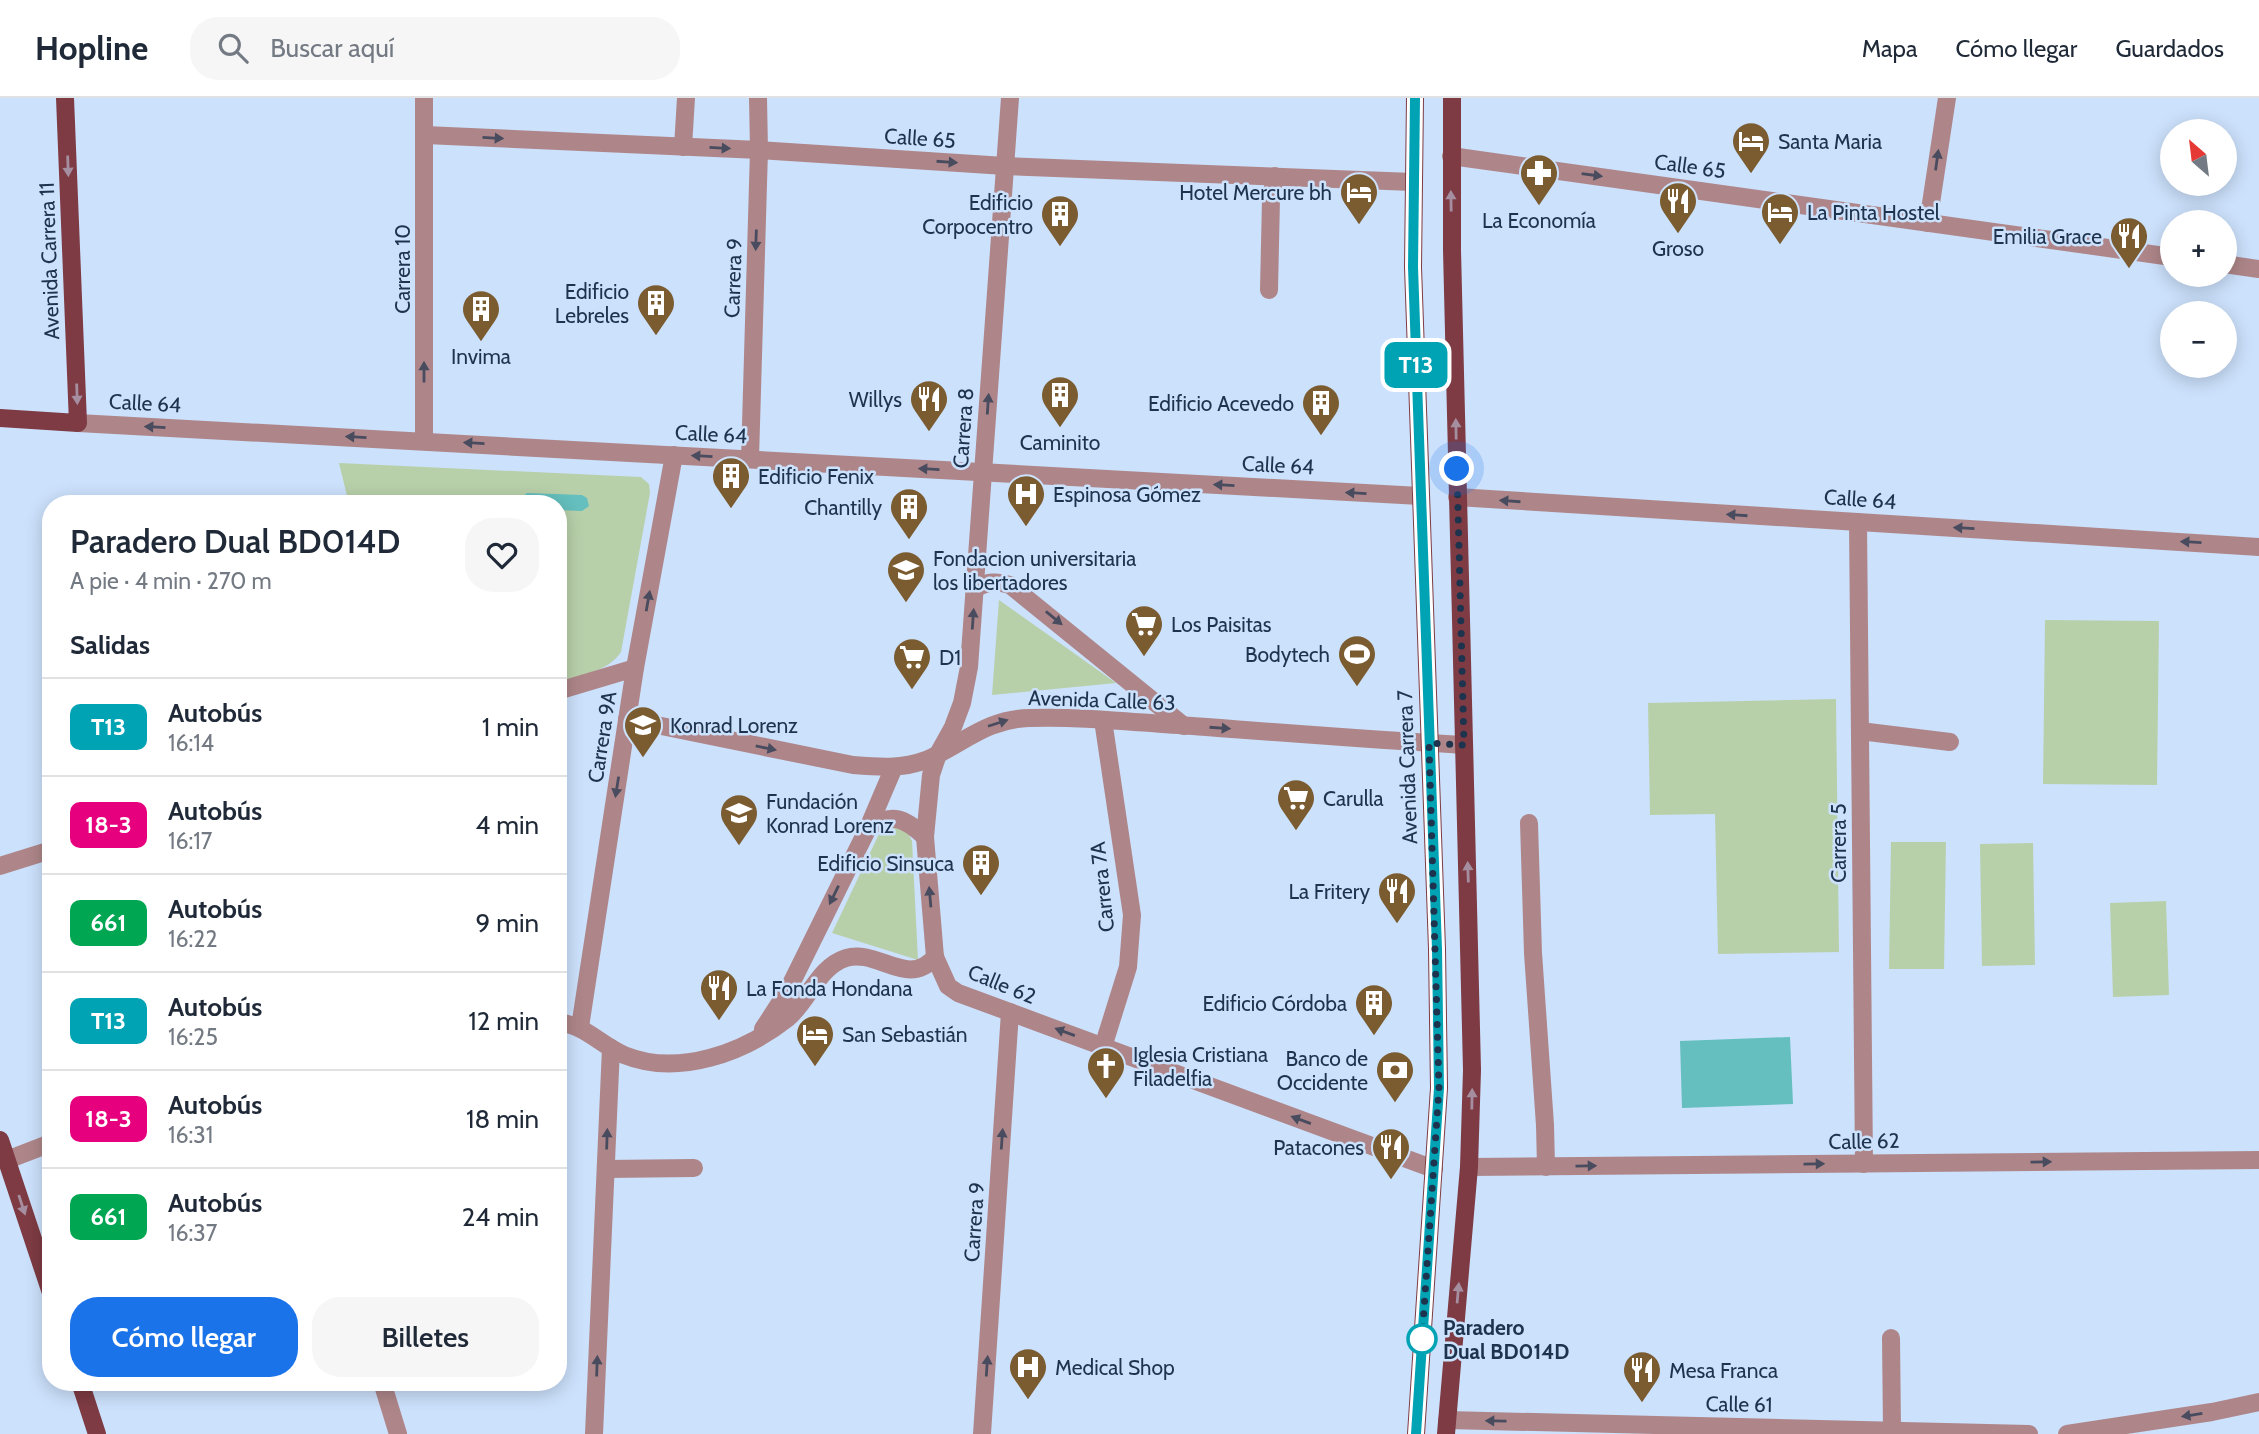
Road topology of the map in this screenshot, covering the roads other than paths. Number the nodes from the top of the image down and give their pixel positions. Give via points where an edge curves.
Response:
1 (65, 98) edge
2 (424, 98) edge
3 (686, 98) edge
4 (758, 98) edge
5 (1010, 98) edge
6 (1415, 98) edge
7 (1452, 98) edge
8 (1947, 98) edge
9 (425, 135) junction
10 (683, 147) junction
11 (759, 150) junction
12 (1451, 156) junction
13 (1005, 166) junction
14 (1275, 176) junction
15 (1412, 182) junction
16 (1928, 223) junction
17 (2160, 255) edge
18 (2237, 266) edge
19 (2259, 269) edge
20 (1269, 290) dead end
21 (0, 418) edge
22 (78, 423) junction
23 (424, 441) junction
24 (674, 455) junction
25 (750, 459) junction
26 (983, 472) junction
27 (1420, 496) junction
28 (1457, 497) junction
29 (1858, 522) junction
30 (2259, 547) edge
31 (975, 589) junction
32 (635, 668) junction
33 (567, 688) edge
34 (627, 719) junction
35 (1103, 720) junction
36 (1184, 726) junction
37 (1860, 731) junction
38 (1950, 742) dead end
39 (1429, 743) junction
40 (1464, 745) junction
41 (938, 754) junction
42 (894, 767) junction
43 (1530, 823) dead end
44 (867, 828) junction
45 (925, 836) junction
46 (42, 853) edge
47 (0, 866) edge
48 (935, 957) junction
49 (1010, 1012) junction
50 (567, 1024) edge
51 (580, 1027) junction
52 (757, 1037) junction
53 (1103, 1046) junction
54 (611, 1048) junction
55 (0, 1140) edge
56 (42, 1146) edge
57 (7, 1160) junction
58 (2259, 1160) edge
59 (1864, 1164) junction
60 (1469, 1167) junction
61 (1546, 1167) junction
62 (694, 1168) dead end
63 (606, 1169) junction
64 (1434, 1169) junction
65 (42, 1266) edge
66 (1891, 1338) dead end
67 (83, 1391) edge
68 (385, 1391) edge
69 (2259, 1402) edge
70 (1447, 1427) edge
71 (1794, 1431) edge
72 (1892, 1431) junction
73 (97, 1434) edge
74 (398, 1434) edge
75 (594, 1434) edge
76 (982, 1434) edge
77 (1416, 1434) edge
78 (2029, 1434) edge
79 (2067, 1434) edge

1 -> 22 main road, Avenida Carrera 11
2 - 9 street, Carrera 10
3 - 10 street
4 - 11 street, Carrera 9
5 - 13 street, Carrera 8
6 - 15 main road, Avenida Carrera 7
7 - 12 main road
16 -> 8 street
9 -> 10 street, Calle 65
23 -> 9 street, Carrera 10
10 -> 11 street, Calle 65
11 -> 13 street, Calle 65
11 -> 25 street, Carrera 9
12 -> 16 street, Calle 65
28 -> 12 main road
13 - 14 street, Calle 65
26 -> 13 street, Carrera 8
14 - 15 street, Calle 65
14 - 20 street
15 - 27 main road, Avenida Carrera 7
16 - 17 street, Calle 65
18 - 19 street
21 - 22 main road, Calle 64
23 -> 22 street, Calle 64
24 -> 23 street, Calle 64
25 -> 24 street, Calle 64
32 -> 24 street, Carrera 9A
26 -> 25 street, Calle 64
27 -> 26 street, Calle 64
26 - 31 street, Carrera 8
27 - 39 main road, Avenida Carrera 7
29 -> 28 street, Calle 64
28 - 40 main road
30 -> 29 street, Calle 64
29 - 37 street, Carrera 5
31 -> 36 street via 996,581 1010,585
41 -> 31 street, Carrera 8 via 966,687
32 - 33 street
32 - 34 street, Carrera 9A
34 -> 42 street, Avenida Calle 63 via 853,765
34 -> 51 street, Carrera 9A
35 - 36 street, Avenida Calle 63
41 -> 35 street, Avenida Calle 63 via 1009,719
35 - 53 street, Carrera 7A via 1132,915 1128,967
36 -> 39 street, Avenida Calle 63
37 - 38 street
37 - 59 street, Carrera 5
39 - 40 street, Avenida Calle 63
39 - 64 main road, Avenida Carrera 7 via 1439,1048
60 -> 40 main road via 1472,1020
41 - 42 street, Avenida Calle 63
41 - 45 street via 931,775
42 - 44 street
43 - 61 street via 1532,953
44 - 45 street via 891,818 904,820
44 -> 52 street via 787,992
48 -> 45 street
46 - 47 street
48 - 49 street, Calle 62 via 948,986
48 - 52 street via 928,965 909,970 860,956 837,962 796,1010
53 -> 49 street, Calle 62
76 -> 49 street, Carrera 9
50 - 51 street
51 - 54 street
52 - 54 street via 725,1053 680,1063 656,1063
64 -> 53 street, Calle 62
63 -> 54 street
55 - 57 main road
56 - 57 street
57 -> 65 main road
59 -> 58 street, Calle 62
61 -> 59 street, Calle 62
60 - 61 street, Calle 62
70 -> 60 main road
62 - 63 street
75 -> 63 street
64 - 77 main road, Avenida Carrera 7
66 - 72 street
67 - 73 main road
68 - 74 street
69 -> 79 street
71 -> 70 street, Calle 61
71 - 72 street, Calle 61
72 - 78 street, Calle 61

